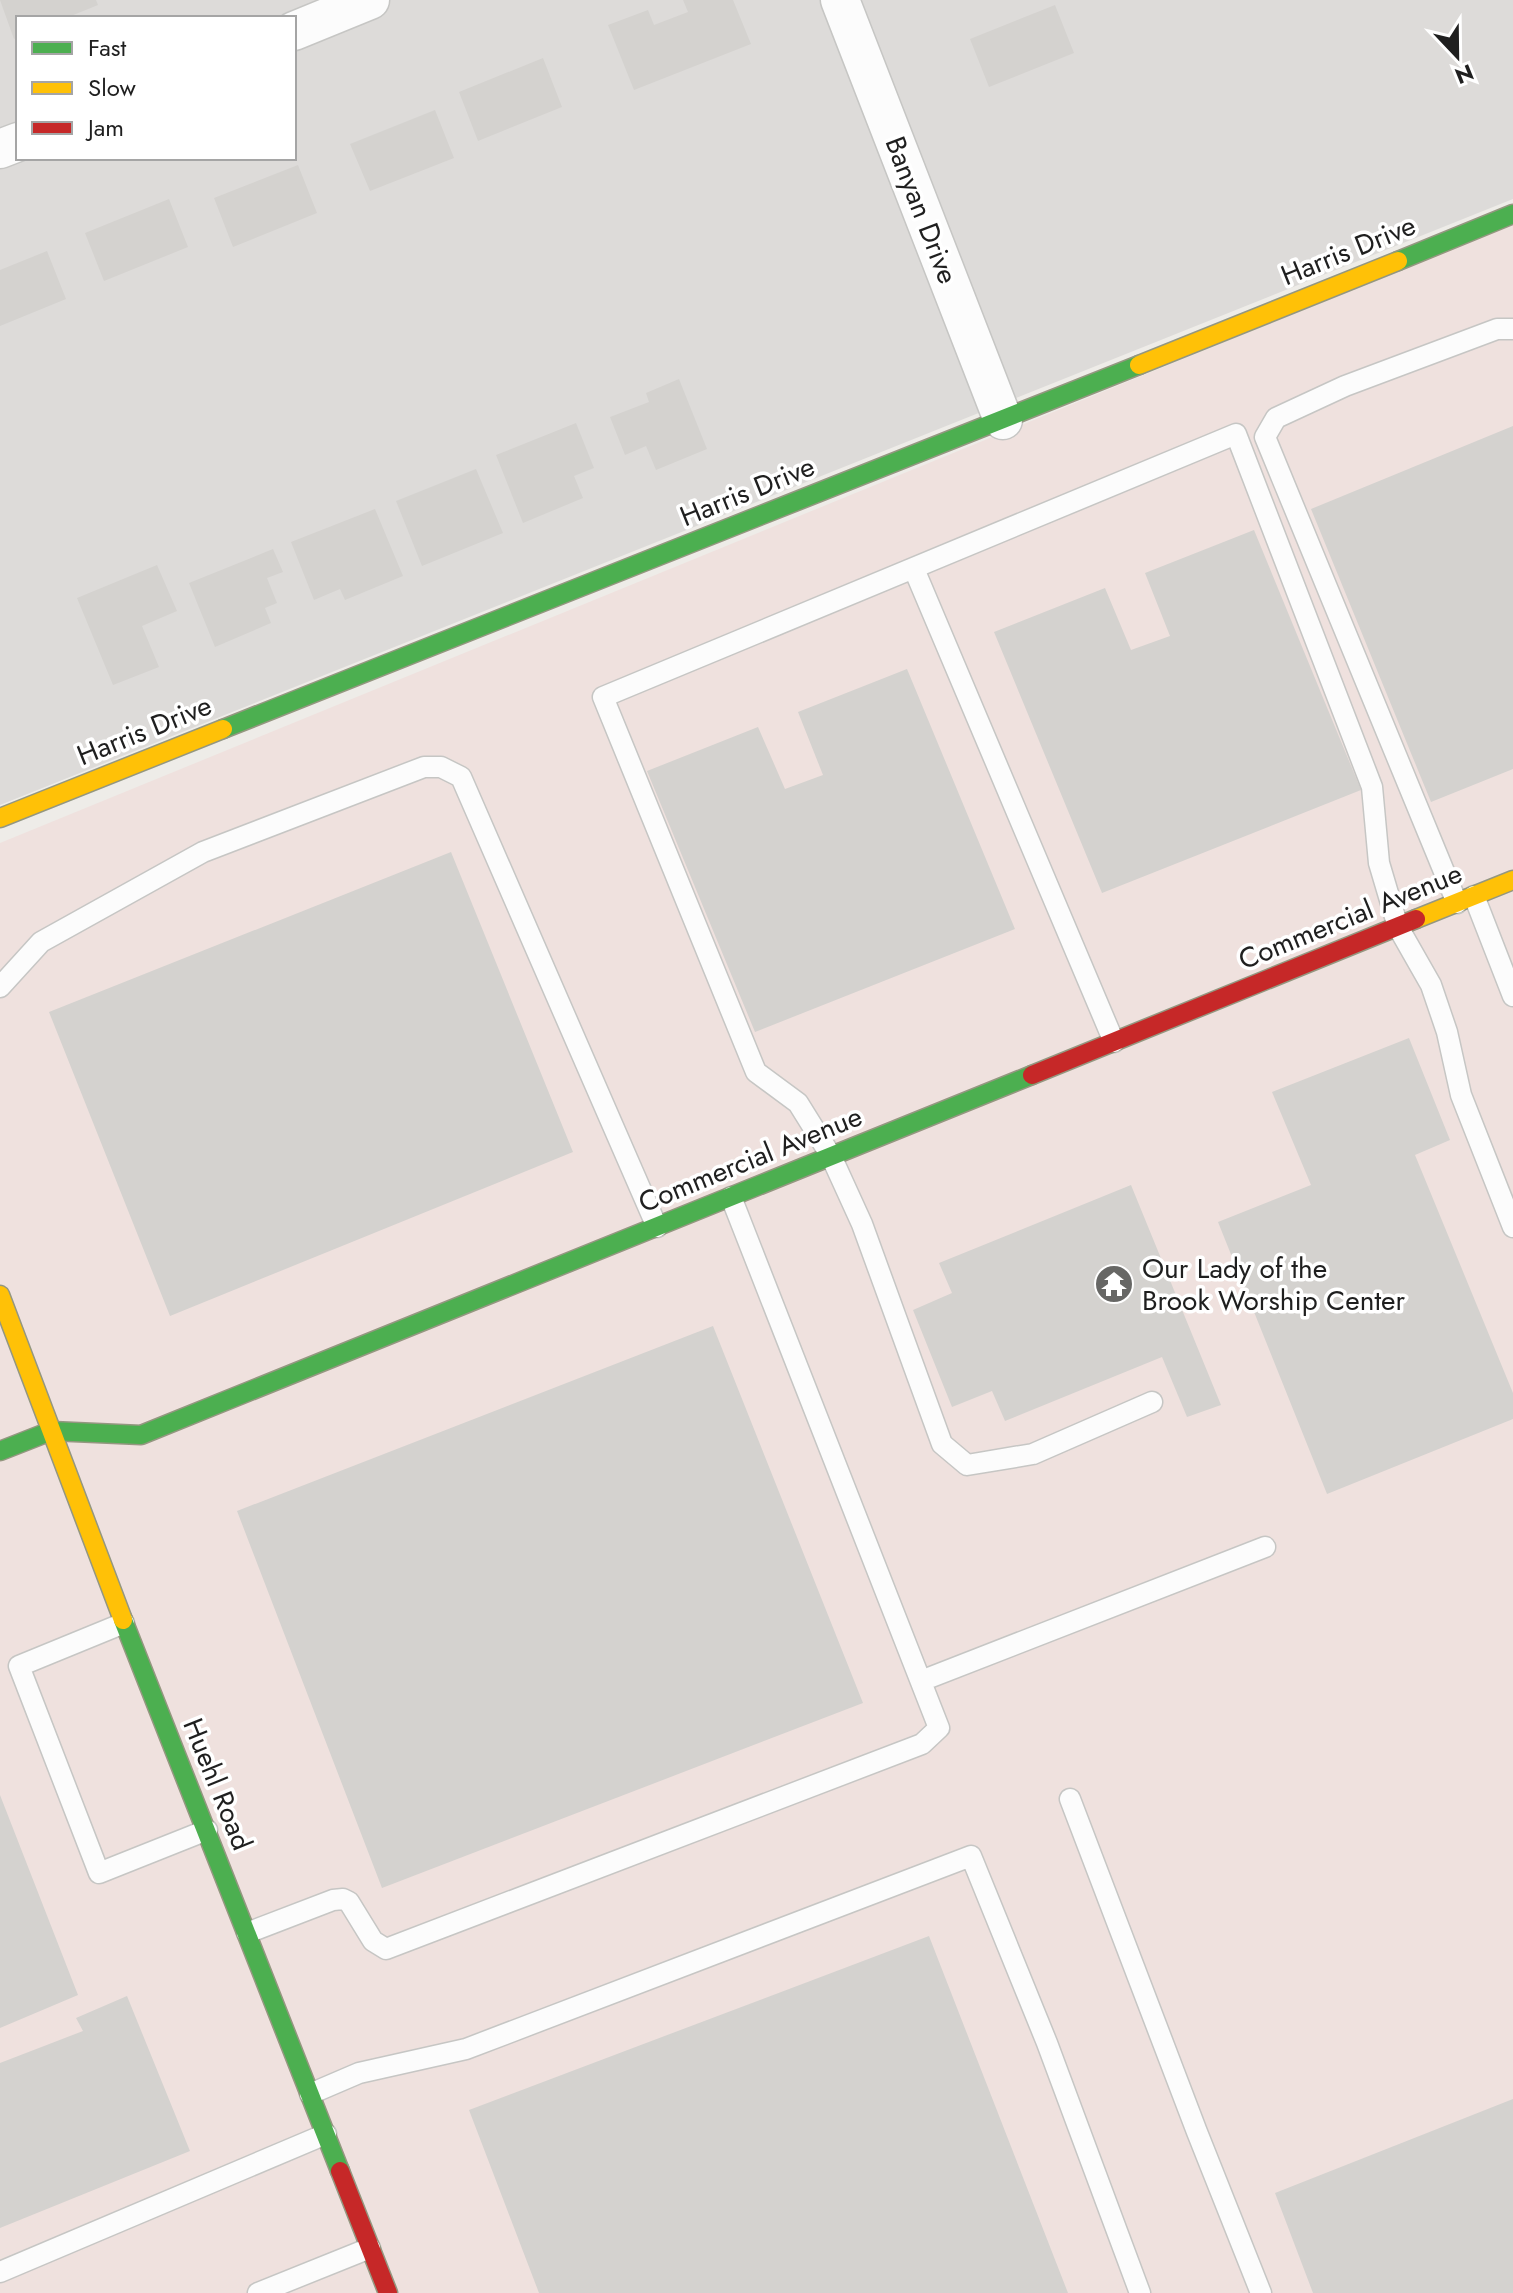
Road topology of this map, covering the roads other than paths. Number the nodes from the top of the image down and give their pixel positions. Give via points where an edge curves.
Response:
1 (370, 0) edge
2 (840, 0) edge
3 (296, 30) edge
4 (1513, 214) edge
5 (1513, 329) edge
6 (1003, 420) junction
7 (914, 569) junction
8 (0, 818) edge
9 (1513, 880) edge
10 (1465, 899) junction
11 (1398, 927) junction
12 (0, 987) edge
13 (1513, 996) edge
14 (1114, 1042) junction
15 (831, 1156) junction
16 (731, 1197) junction
17 (657, 1227) junction
18 (1513, 1227) edge
19 (0, 1295) edge
20 (1152, 1402) dead end
21 (51, 1431) junction
22 (0, 1451) edge
23 (1265, 1547) dead end
24 (124, 1623) junction
25 (921, 1681) junction
26 (1070, 1799) dead end
27 (207, 1830) junction
28 (247, 1933) junction
29 (310, 2094) junction
30 (326, 2134) junction
31 (370, 2248) junction
32 (0, 2272) edge
33 (258, 2293) edge
34 (388, 2293) edge
35 (1140, 2293) edge
36 (1261, 2293) edge

1 - 3 street
2 - 6 street, Banyan Drive
4 - 6 street, Harris Drive
5 - 10 lane via 1497,329 1345,386 1276,418 1265,437
6 - 8 street, Harris Drive
7 - 11 lane via 1236,434 1372,787 1379,863
7 - 14 lane
7 - 15 lane via 603,697 756,1072 798,1103
9 - 10 street, Commercial Avenue
10 - 11 street, Commercial Avenue
10 - 13 lane
11 - 14 street, Commercial Avenue
11 - 18 lane via 1431,985 1461,1095
12 - 17 lane via 41,942 203,852 424,767 441,767 461,777
14 - 15 street, Commercial Avenue
15 - 16 street, Commercial Avenue
15 - 20 lane via 862,1224 942,1444 967,1465 1033,1454
16 - 17 street, Commercial Avenue
16 - 25 lane
17 - 21 street, Commercial Avenue via 141,1435
19 - 21 street, Huehl Road
21 - 22 street, Commercial Avenue
21 - 24 street, Huehl Road
23 - 25 lane
24 - 27 street, Huehl Road
24 - 27 lane via 19,1666 99,1873
25 - 28 lane via 939,1728 922,1744 386,1949 373,1941 343,1899
26 - 36 lane
27 - 28 street, Huehl Road
28 - 29 street, Huehl Road
29 - 30 street, Huehl Road
29 - 35 lane via 359,2073 466,2049 971,1856
30 - 31 street, Huehl Road
30 - 32 lane
31 - 33 lane
31 - 34 street, Huehl Road

